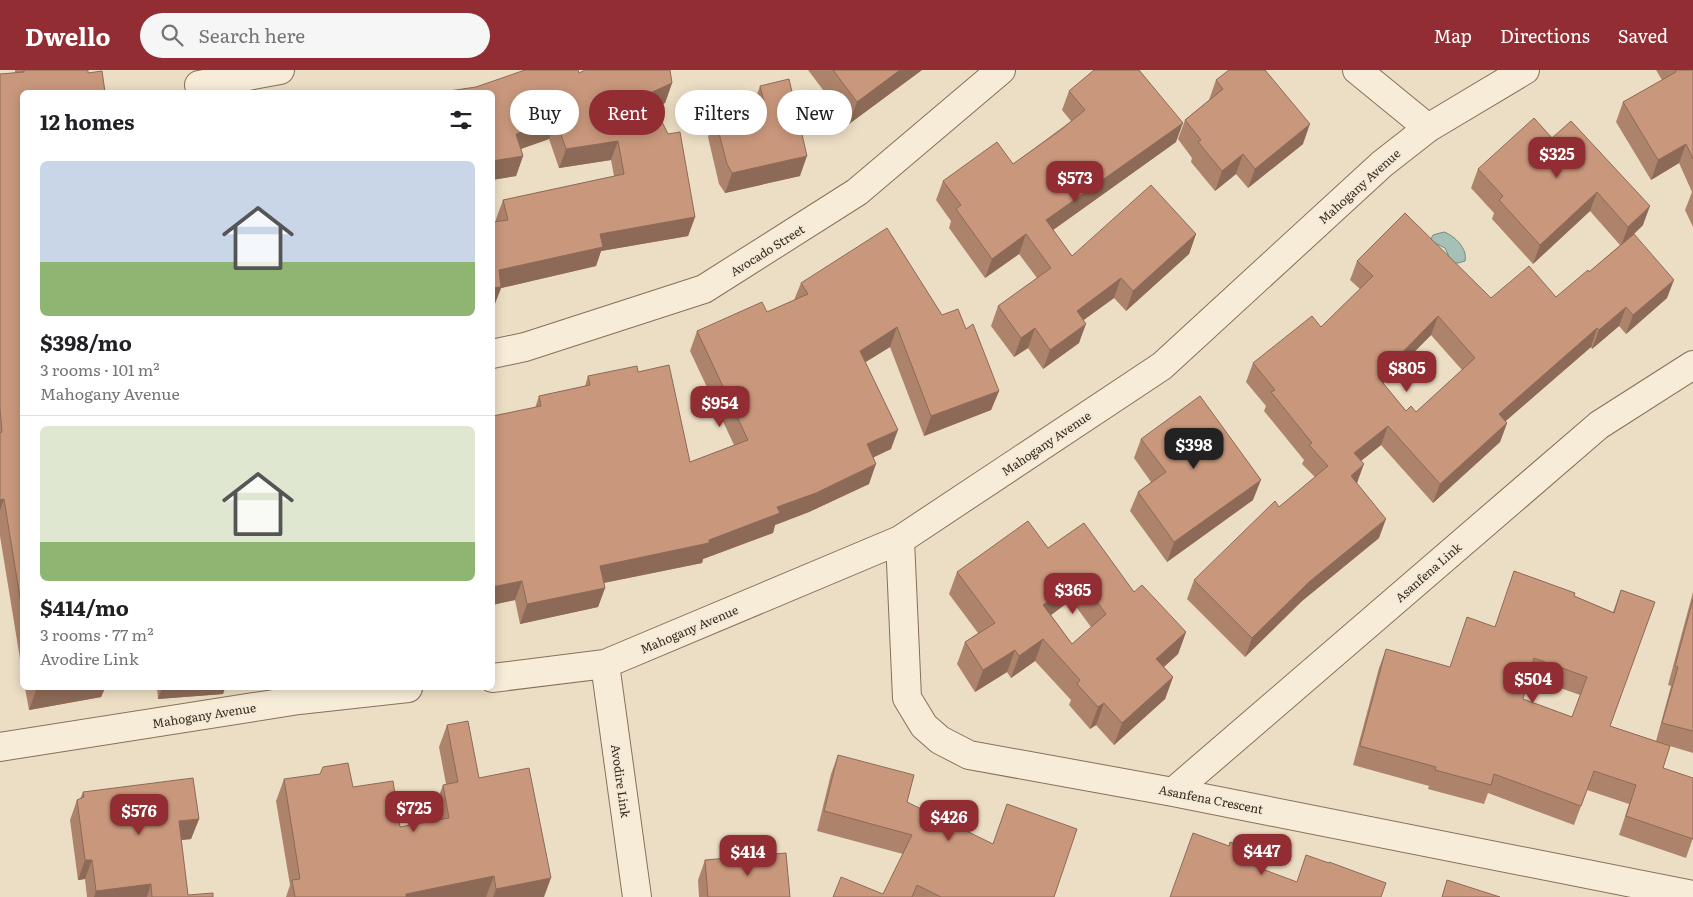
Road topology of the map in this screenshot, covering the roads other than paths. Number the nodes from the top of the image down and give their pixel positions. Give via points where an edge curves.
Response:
1 (280, 70) edge
2 (1001, 70) edge
3 (1357, 70) edge
4 (1525, 70) edge
5 (198, 83) edge
6 (1428, 128) junction
7 (495, 353) edge
8 (1693, 365) edge
9 (900, 540) junction
10 (605, 664) junction
11 (495, 678) edge
12 (371, 690) edge
13 (298, 694) edge
14 (0, 747) edge
15 (1173, 792) junction
16 (1693, 895) edge
17 (637, 897) edge

1 - 5 street
2 - 7 street, Avocado Street via 857,192 704,289 526,348
3 - 6 street
4 - 6 street, Mahogany Avenue
6 - 9 street, Mahogany Avenue via 1382,164 1162,366
8 - 15 street, Asanfena Link via 1599,425
9 - 10 street, Mahogany Avenue
9 - 15 street, Asanfena Crescent via 907,698 924,726 940,740 969,755
10 - 11 street, Mahogany Avenue
10 - 17 street, Avodire Link
12 - 13 street, Mahogany Avenue
13 - 14 street, Mahogany Avenue
15 - 16 street, Asanfena Crescent

